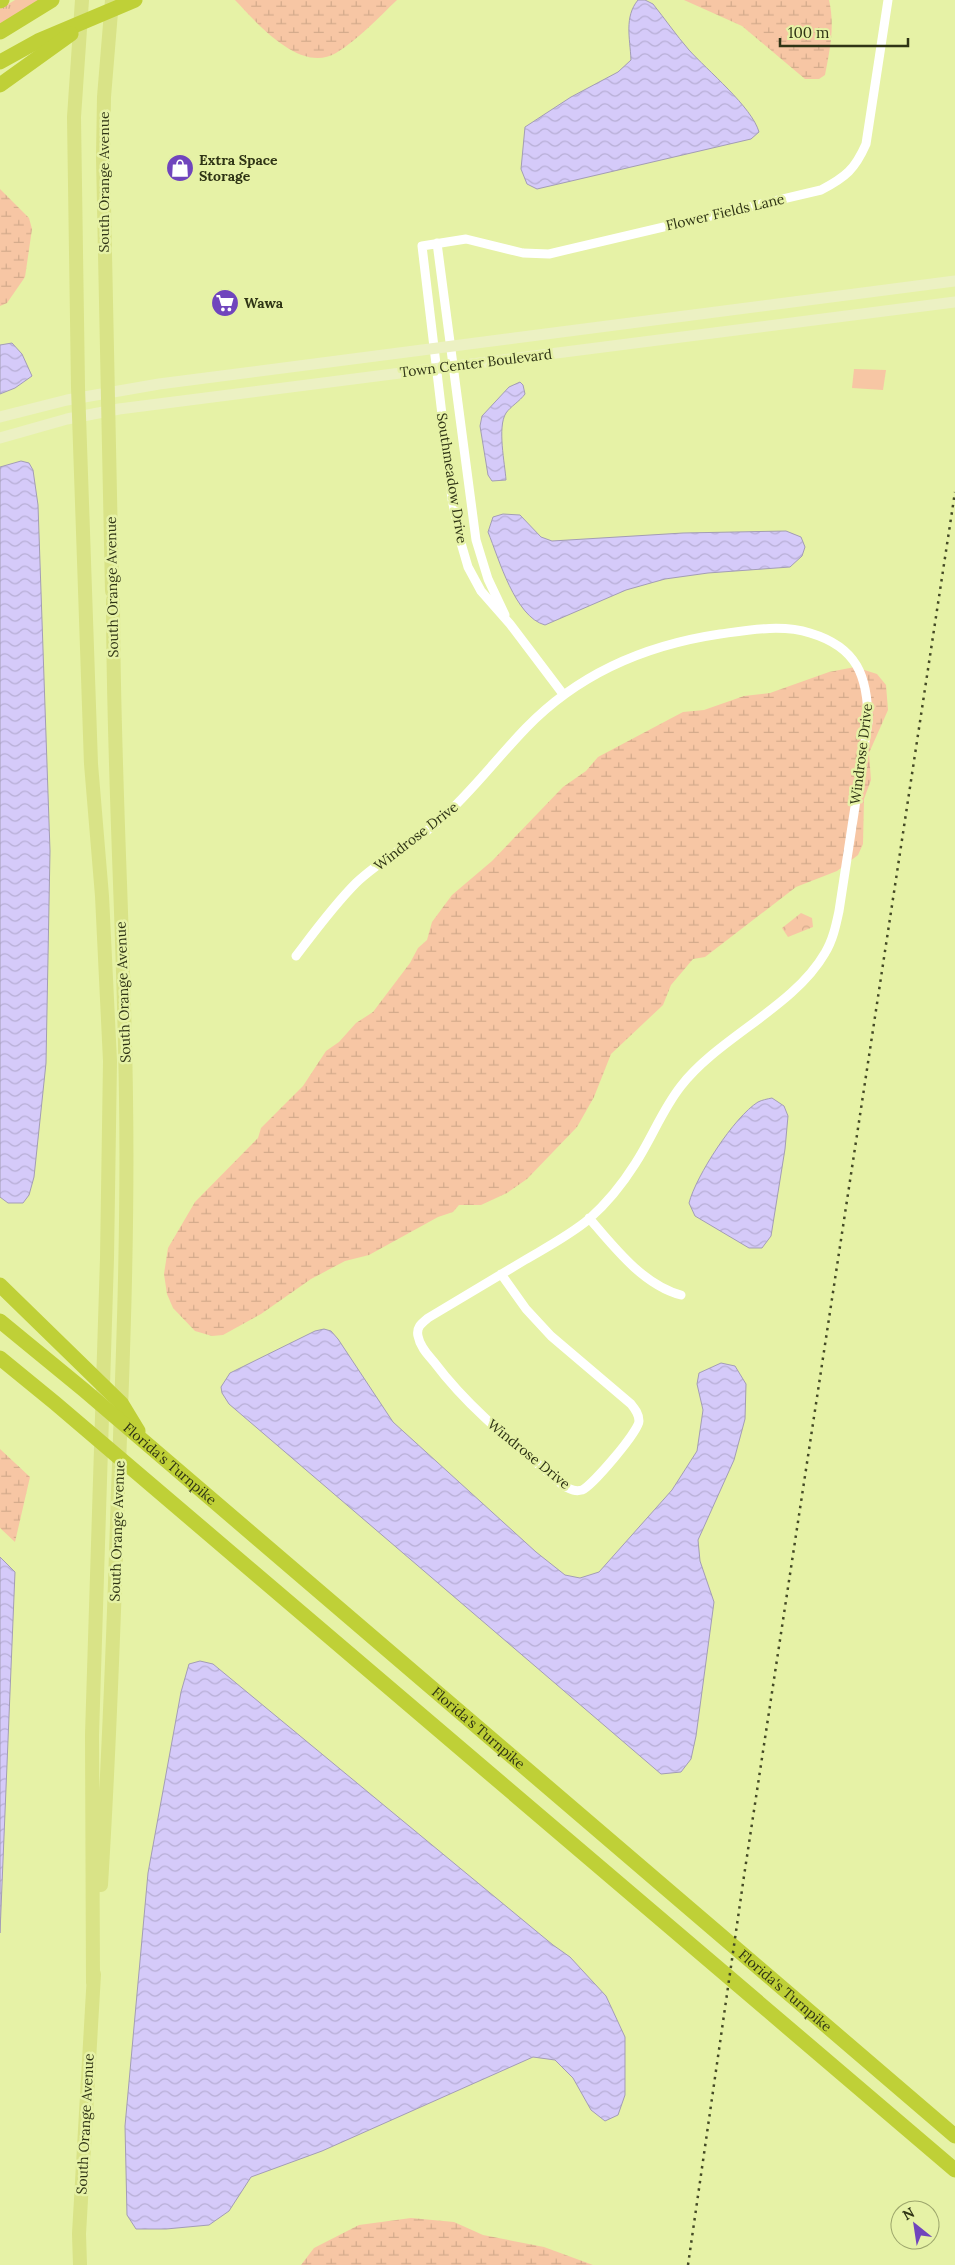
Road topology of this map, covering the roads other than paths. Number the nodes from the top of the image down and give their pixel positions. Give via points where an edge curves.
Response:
1 (52, 0) edge
2 (82, 0) edge
3 (112, 0) edge
4 (888, 0) edge
5 (128, 1) edge
6 (0, 32) edge
7 (61, 37) junction
8 (0, 62) edge
9 (0, 85) edge
10 (437, 243) junction
11 (422, 246) joint
12 (955, 281) edge
13 (955, 302) edge
14 (450, 346) junction
15 (434, 349) junction
16 (453, 366) junction
17 (436, 368) junction
18 (107, 393) junction
19 (78, 398) junction
20 (107, 411) junction
21 (0, 416) edge
22 (80, 416) junction
23 (0, 438) edge
24 (470, 497) junction
25 (452, 499) junction
26 (510, 624) junction
27 (563, 694) junction
28 (296, 956) dead end
29 (589, 1218) junction
30 (501, 1274) junction
31 (0, 1285) edge
32 (680, 1295) dead end
33 (0, 1321) edge
34 (0, 1358) edge
35 (145, 1443) junction
36 (93, 1983) junction
37 (955, 2136) edge
38 (955, 2170) edge
39 (80, 2265) edge

1 - 6 highway
2 - 19 main road, South Orange Avenue via 74,117
3 - 18 main road, South Orange Avenue via 104,97
4 - 10 street, Flower Fields Lane via 866,144 857,164 843,179 821,190 549,254 523,253 466,239
5 - 7 highway
7 - 8 highway via 38,41
7 - 9 highway
10 - 11 street, Flower Fields Lane
10 - 14 street, Southmeadow Drive
11 - 15 street, Southmeadow Drive
12 - 14 main road, Town Center Boulevard
13 - 16 main road, Town Center Boulevard
14 - 15 main road, Town Center Boulevard
14 - 16 street, Southmeadow Drive
15 - 17 street, Southmeadow Drive
15 - 18 main road, Town Center Boulevard
16 - 17 main road, Town Center Boulevard
16 - 24 street, Southmeadow Drive
17 - 20 main road, Town Center Boulevard
17 - 25 street, Southmeadow Drive
18 - 19 main road, Town Center Boulevard
18 - 20 main road, South Orange Avenue
19 - 21 main road, Town Center Boulevard
19 - 22 main road, South Orange Avenue
20 - 22 main road, Town Center Boulevard
20 - 36 main road, South Orange Avenue via 126,1097 123,1378 107,1788
22 - 23 main road, Town Center Boulevard
22 - 36 main road, South Orange Avenue via 91,764 102,896 110,1060 92,1735
24 - 25 street
24 - 26 street, Southmeadow Drive via 476,540 488,579
25 - 26 street, Southmeadow Drive via 468,567 480,590
26 - 27 street, Southmeadow Drive
27 - 28 street, Windrose Drive via 526,728 475,787 437,823 394,852 357,883 326,916
27 - 29 street, Windrose Drive via 607,667 646,650 734,632 799,629 824,637 844,649 864,679 868,696 868,722 840,911 825,954 808,976 711,1056 682,1085 662,1113 636,1163
29 - 30 street, Windrose Drive
29 - 32 street via 634,1266 656,1284
30 - 30 street, Windrose Drive via 526,1309 551,1336 638,1413 640,1422 634,1432 584,1489 574,1491 564,1486 481,1415 451,1386 422,1347 419,1326
31 - 35 highway via 121,1403
33 - 35 highway, Florida's Turnpike
34 - 38 highway, Florida's Turnpike
35 - 37 highway, Florida's Turnpike
36 - 39 main road, South Orange Avenue

